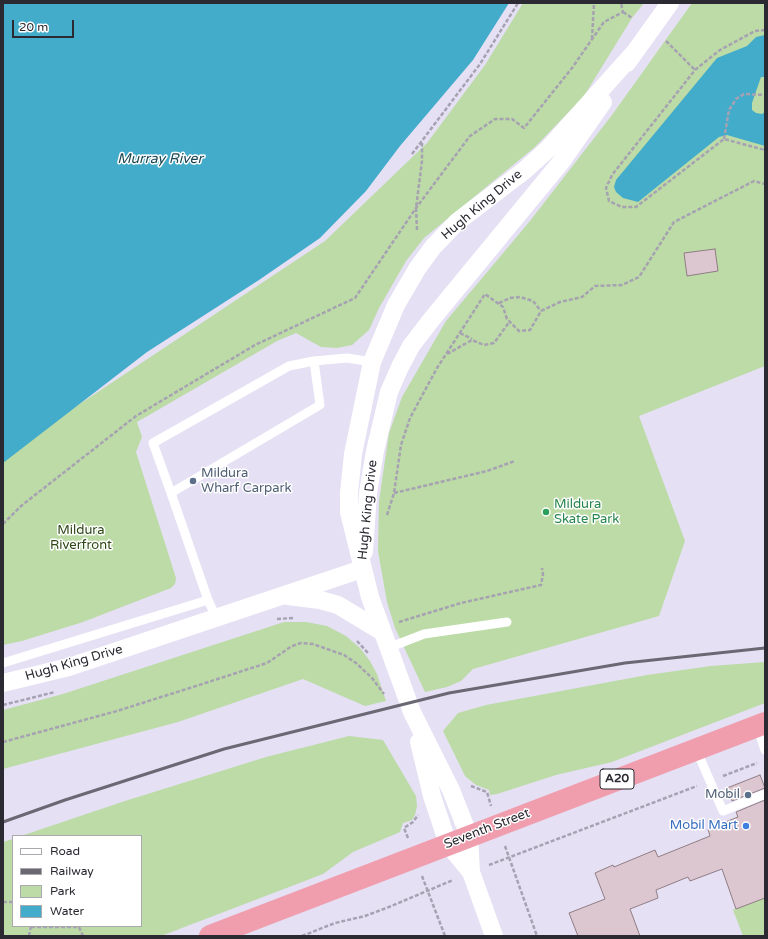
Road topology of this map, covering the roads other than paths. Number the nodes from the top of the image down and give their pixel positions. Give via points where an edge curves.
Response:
1 (670, 3) edge
2 (633, 54) junction
3 (314, 361) junction
4 (372, 362) junction
5 (367, 380) junction
6 (391, 388) junction
7 (171, 493) junction
8 (362, 569) junction
9 (282, 596) junction
10 (208, 600) junction
11 (217, 619) junction
12 (507, 622) dead end
13 (381, 631) junction
14 (388, 648) junction
15 (3, 663) edge
16 (3, 683) edge
17 (412, 712) junction
18 (761, 724) edge
19 (696, 749) junction
20 (765, 750) edge
21 (765, 794) edge
22 (469, 836) junction
23 (448, 844) junction
24 (471, 872) junction
25 (210, 936) edge
26 (494, 936) edge

1 - 2 street, Hugh King Drive
2 - 4 street, Hugh King Drive via 548,149 457,222 433,247 403,291
2 - 6 street, Hugh King Drive via 561,162 411,346
3 - 4 lane via 347,358
3 - 7 lane via 320,405
3 - 7 lane via 289,366 153,443
4 - 5 street, Hugh King Drive
5 - 6 street
5 - 8 street, Hugh King Drive via 353,454 349,498 351,522
6 - 8 street, Hugh King Drive via 379,430 370,478
7 - 10 lane
8 - 9 street, Hugh King Drive
8 - 13 street, Hugh King Drive
9 - 11 street, Hugh King Drive
9 - 13 street, Hugh King Drive via 320,600 338,605
10 - 11 lane
10 - 15 lane
11 - 16 street, Hugh King Drive via 69,667
12 - 14 lane via 424,634
13 - 14 street, Hugh King Drive
14 - 17 street, Hugh King Drive
17 - 22 street, Hugh King Drive
17 - 23 street, Hugh King Drive via 432,796
18 - 19 highway, Seventh Street / A20
18 - 20 lane
19 - 21 lane via 723,811
19 - 22 highway, Seventh Street / A20
22 - 23 highway, Seventh Street / A20
22 - 24 street, Hugh King Drive
23 - 24 street
23 - 25 highway, Seventh Street / A20
24 - 26 street

